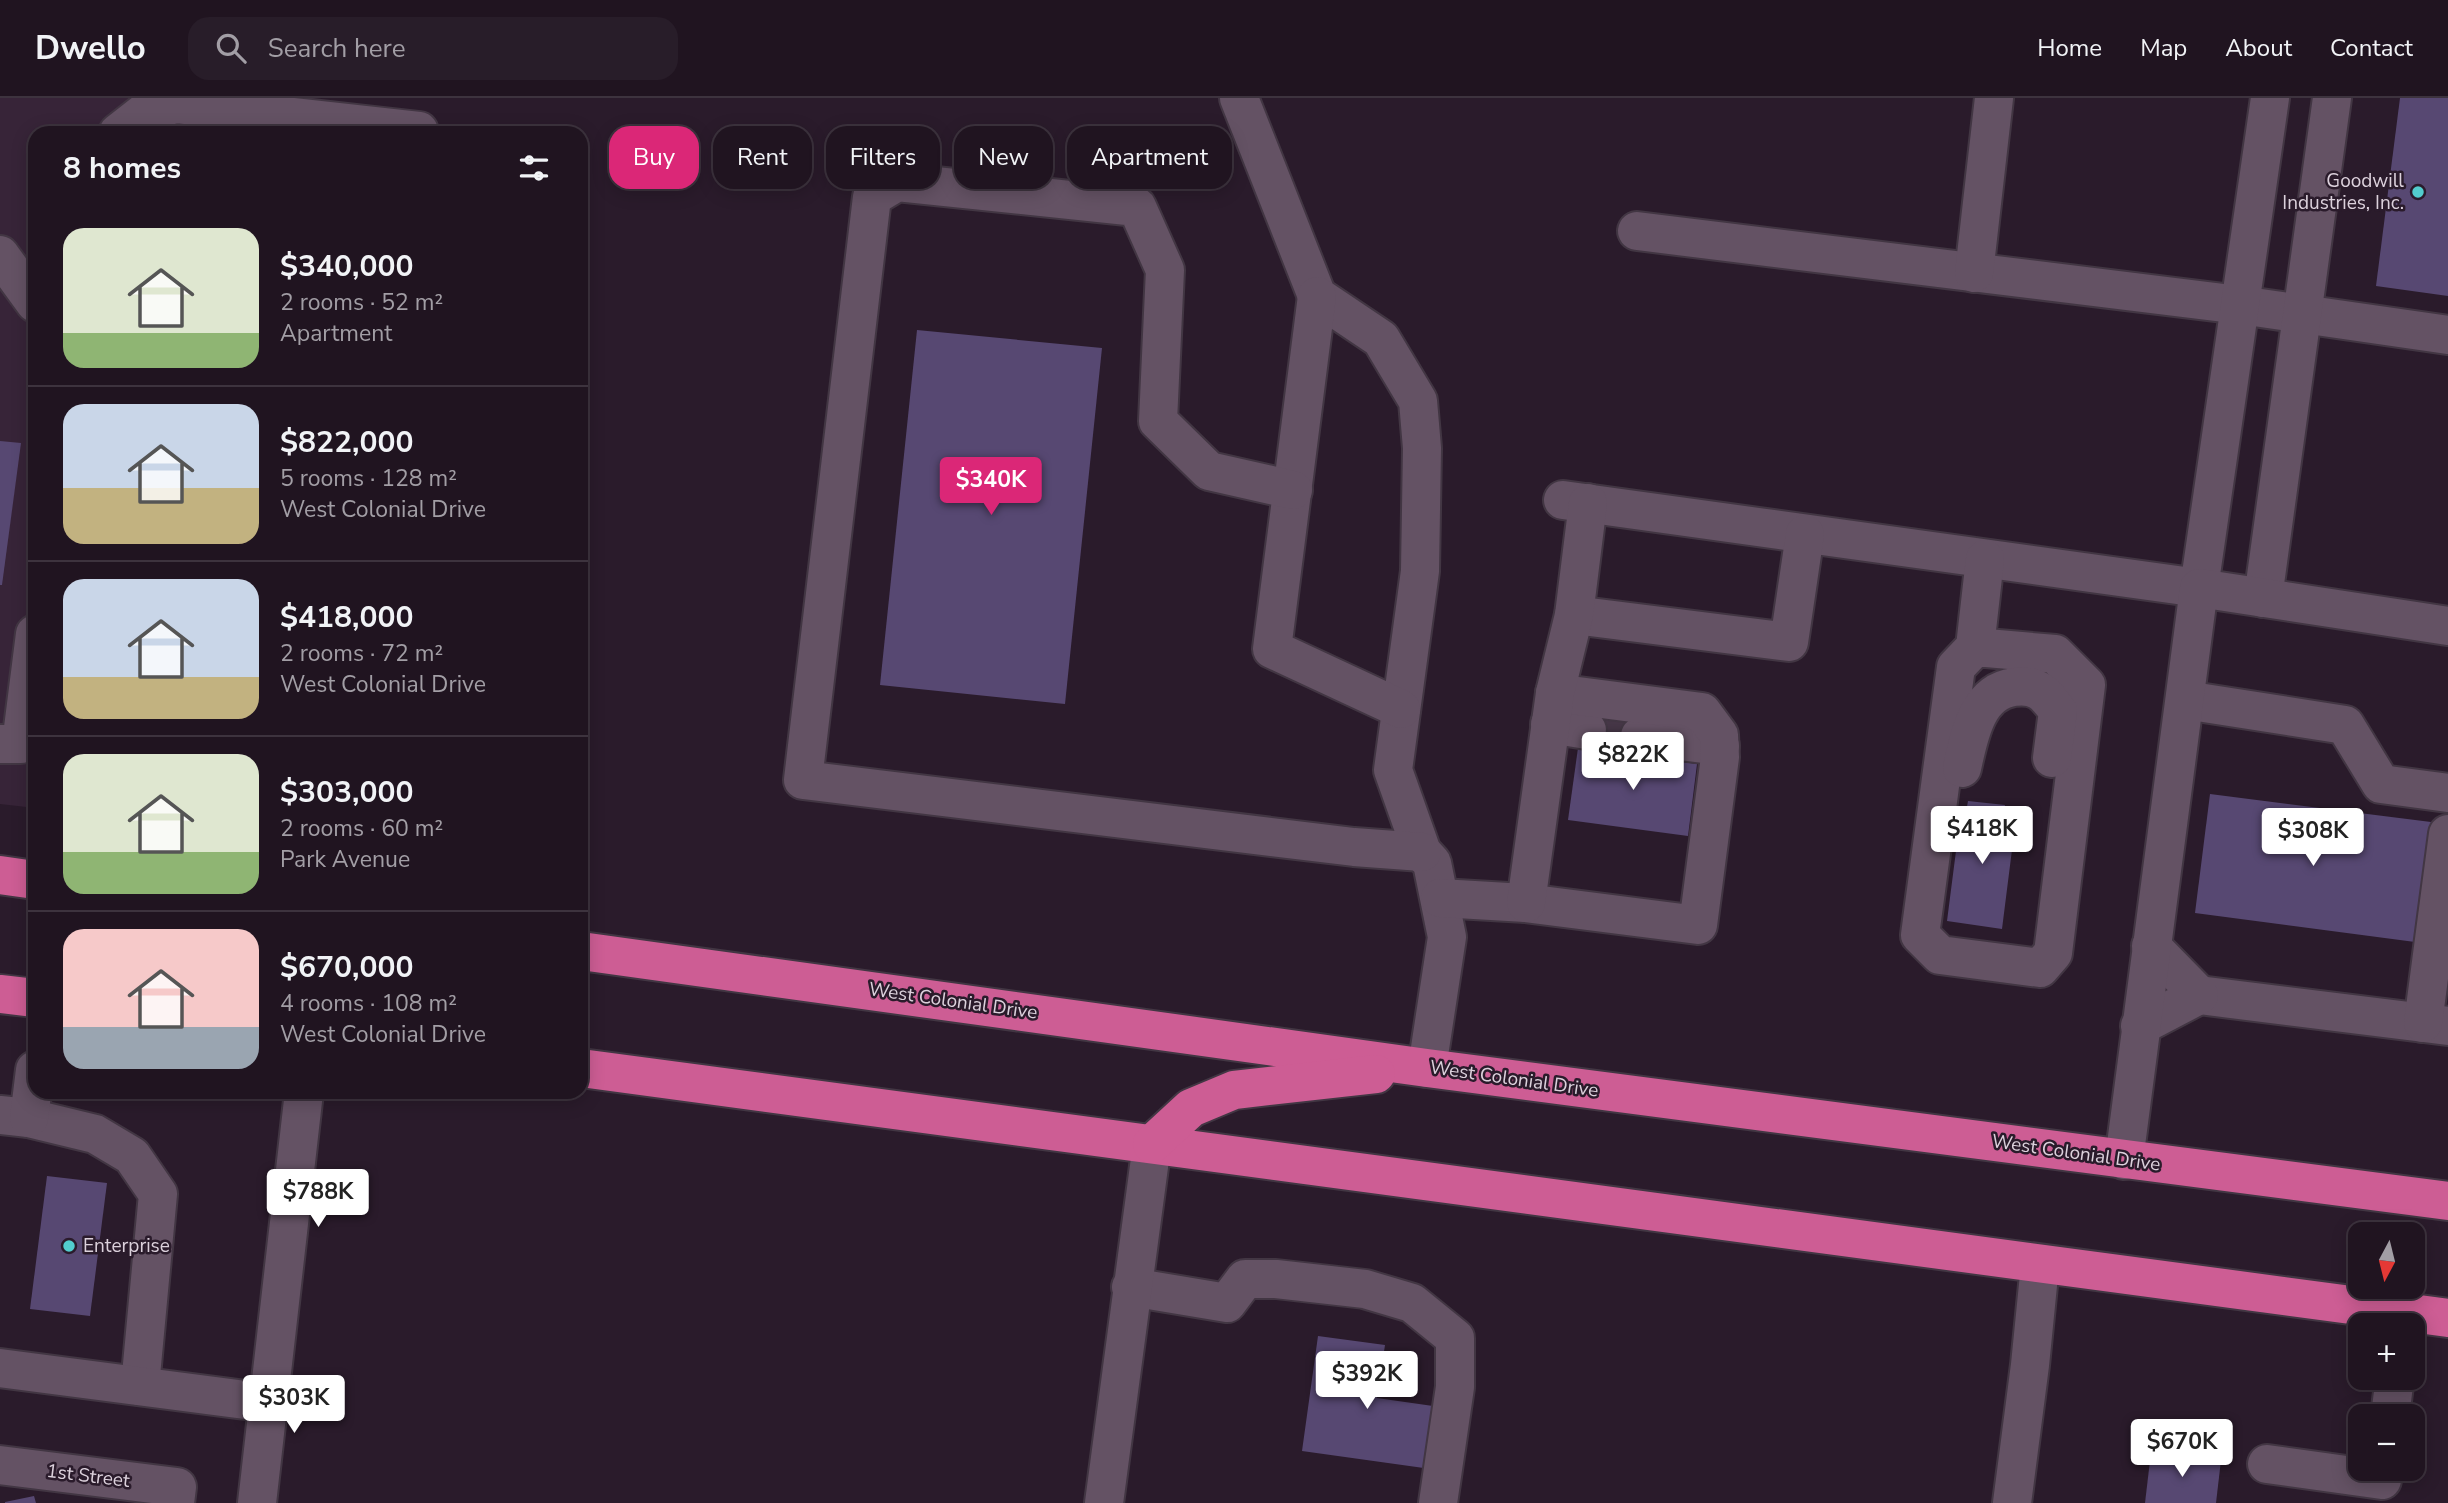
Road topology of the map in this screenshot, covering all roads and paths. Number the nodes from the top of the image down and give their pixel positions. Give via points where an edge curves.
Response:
1 (1239, 98) edge
2 (1994, 98) edge
3 (2270, 98) edge
4 (2332, 98) edge
5 (421, 121) edge
6 (127, 126) edge
7 (1637, 231) dead end
8 (0, 255) edge
9 (1974, 273) junction
10 (28, 293) edge
11 (1317, 296) junction
12 (2240, 304) junction
13 (2301, 313) junction
14 (2448, 335) edge
15 (1293, 490) junction
16 (1805, 534) junction
17 (1985, 559) junction
18 (2199, 588) junction
19 (2263, 598) junction
20 (1574, 615) junction
21 (2448, 626) edge
22 (1975, 646) junction
23 (28, 689) edge
24 (2185, 700) junction
25 (1401, 709) junction
26 (1553, 709) junction
27 (1587, 730) tunnel mouth
28 (1640, 736) tunnel mouth
29 (0, 744) edge
30 (1720, 746) junction
31 (2448, 793) edge
32 (2448, 835) edge
33 (1422, 852) junction
34 (0, 875) edge
35 (28, 879) edge
36 (1440, 898) junction
37 (1526, 903) junction
38 (2151, 946) junction
39 (1936, 951) junction
40 (588, 952) edge
41 (2009, 964) junction
42 (0, 994) edge
43 (2199, 995) junction
44 (28, 997) edge
45 (2436, 1025) edge
46 (2140, 1026) junction
47 (1427, 1068) junction
48 (588, 1070) edge
49 (28, 1083) edge
50 (303, 1099) edge
51 (8, 1122) edge
52 (1152, 1144) junction
53 (2124, 1160) junction
54 (2448, 1201) edge
55 (2040, 1265) junction
56 (1131, 1287) junction
57 (2395, 1313) edge
58 (0, 1368) edge
59 (139, 1386) junction
60 (268, 1403) junction
61 (2267, 1464) dead end
62 (0, 1465) edge
63 (2381, 1484) edge
64 (176, 1495) edge
65 (257, 1503) edge
66 (1104, 1503) edge
67 (1438, 1503) edge
68 (2012, 1503) edge

1 - 11 street
2 - 9 street
3 - 12 street
4 - 13 street
5 - 6 street via 177,104 146,111
7 - 9 street
8 - 10 street
9 - 12 street
11 - 15 street
11 - 25 street via 1381,340 1418,401 1420,571
12 - 13 street
12 - 18 street
13 - 14 street
13 - 19 street
15 - 25 street via 1272,649
15 - 33 street via 1209,471 1158,421 1165,270 1136,206 897,182 872,197 803,780
16 - 17 street
16 - 20 street via 1790,642
16 - 20 street via 1576,501
17 - 18 street
17 - 22 street
18 - 19 street
18 - 24 street
19 - 21 street
20 - 26 street
22 - 39 street via 1956,667 1920,935
22 - 41 street via 2055,654 2086,685 2053,953 2040,968
23 - 29 street via 21,744
24 - 31 street via 2345,725 2381,784
24 - 38 street
25 - 33 street via 1393,770
26 - 27 street
26 - 30 street via 1702,712 1719,735
26 - 37 street
28 - 30 street
30 - 37 street via 1698,925
32 - 45 street
33 - 36 street via 1432,863
34 - 35 highway
36 - 37 street
36 - 47 street via 1447,937
38 - 43 street
38 - 46 street
39 - 41 street
39 - 41 street via 1962,767 1973,725 1986,701 2004,688 2026,686 2045,693 2058,711 2031,939
40 - 47 highway, West Colonial Drive
42 - 44 highway
43 - 45 street
43 - 46 street
46 - 53 street
47 - 52 highway via 1234,1090 1191,1108
47 - 53 highway, West Colonial Drive
48 - 52 highway
49 - 51 street
50 - 60 street
51 - 59 street via 94,1134 132,1156 158,1194
52 - 55 highway
52 - 56 street
53 - 54 highway, West Colonial Drive
55 - 57 highway
55 - 68 street
56 - 66 street
56 - 67 street via 1227,1303 1245,1279 1276,1279 1365,1289 1412,1303 1455,1338 1455,1387
58 - 59 street
59 - 60 street
60 - 65 street
61 - 63 street
62 - 64 street, 1st Street

